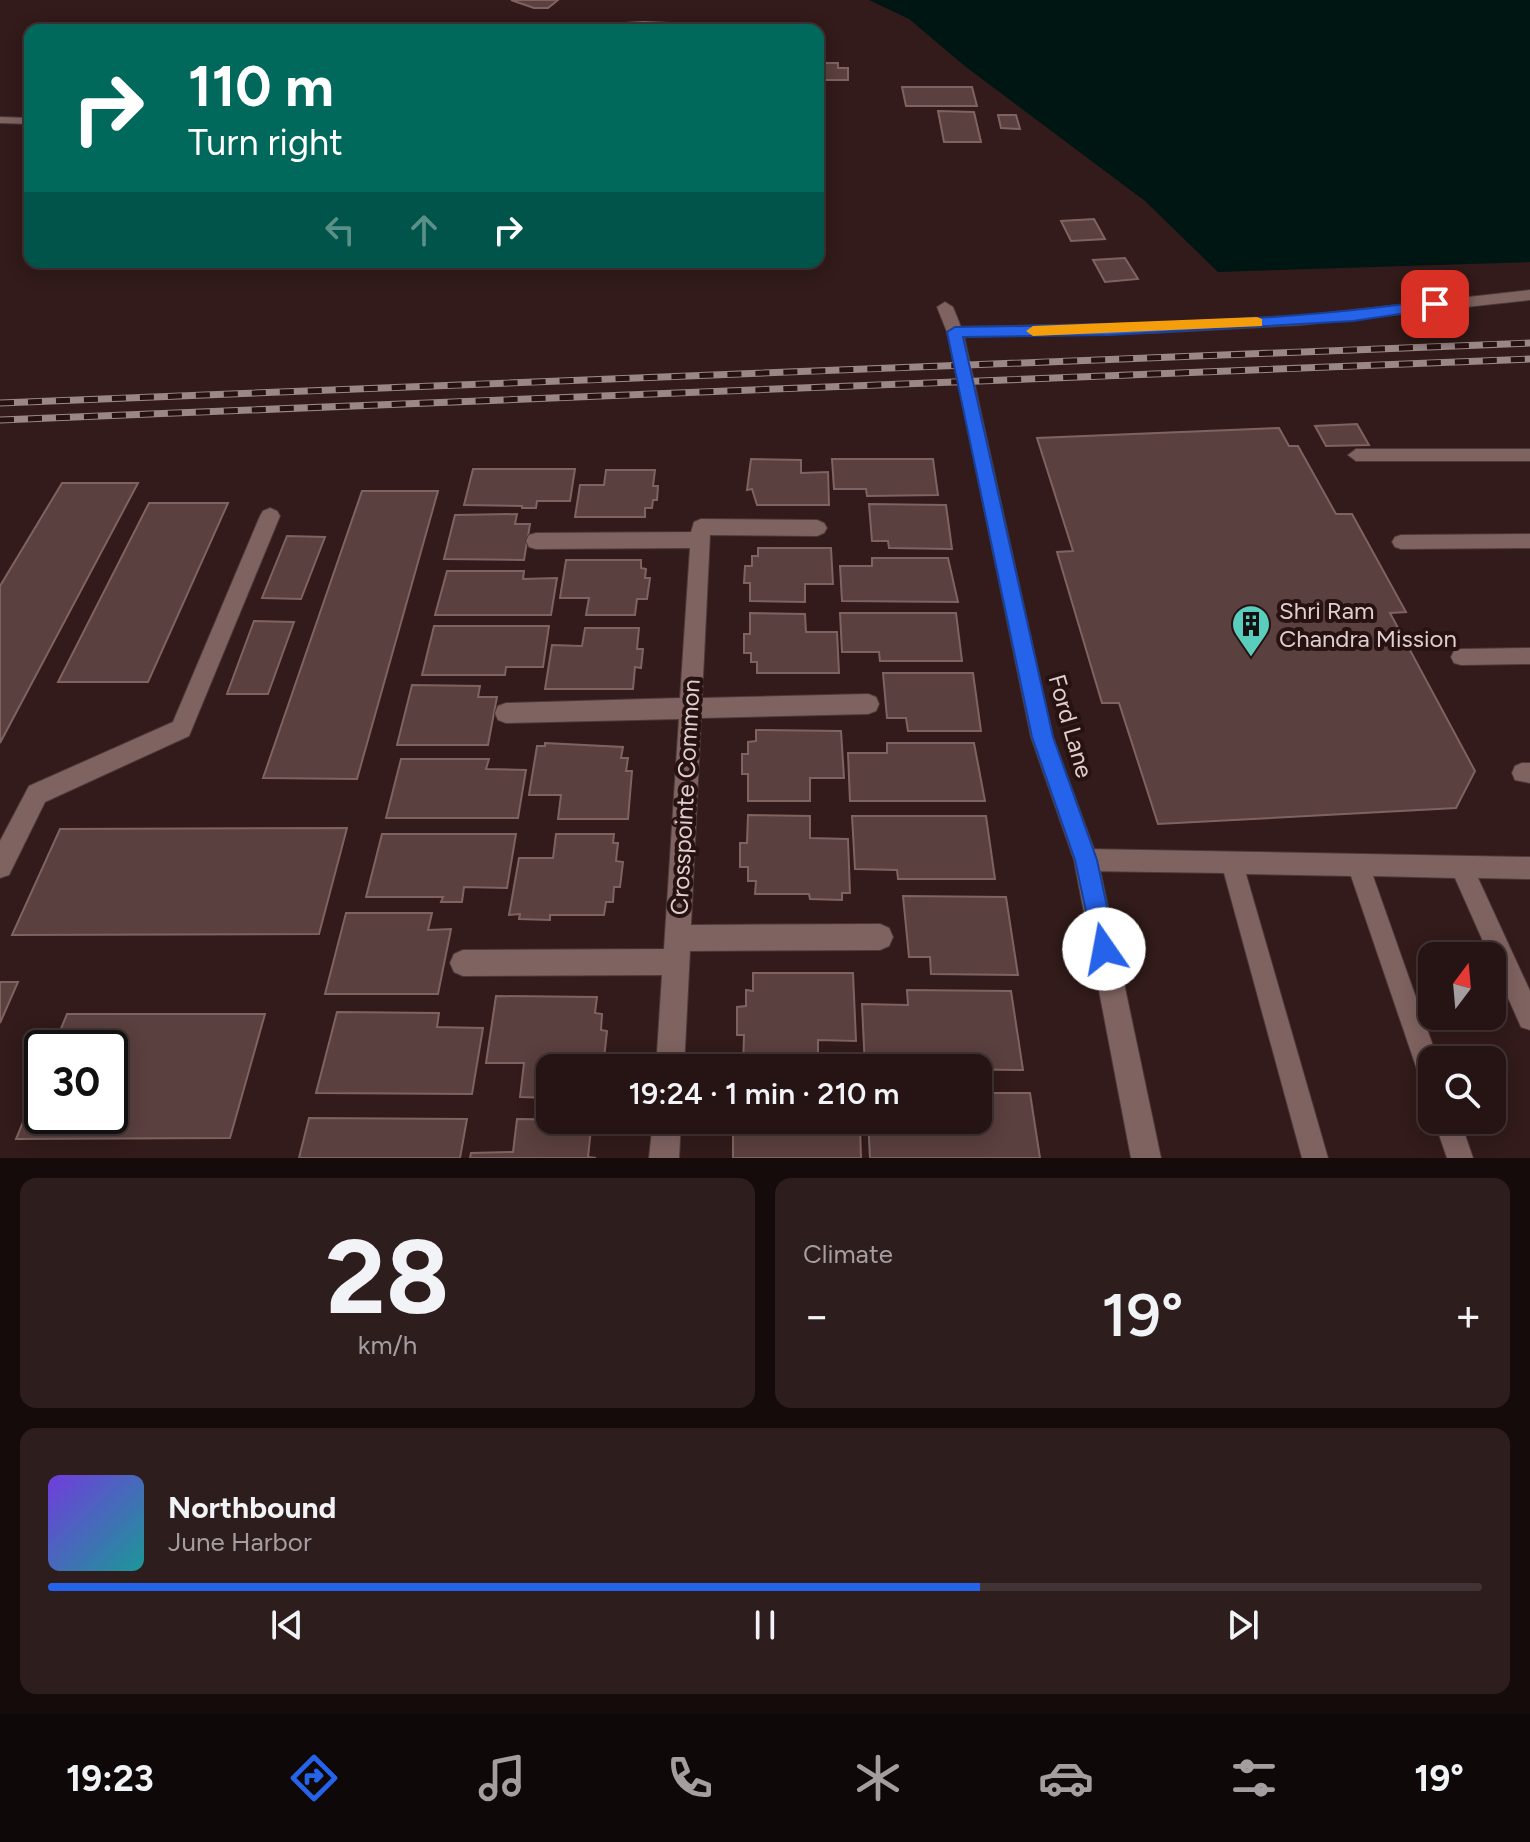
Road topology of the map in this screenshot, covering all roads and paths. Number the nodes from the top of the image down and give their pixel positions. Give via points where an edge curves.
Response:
1 (0, 120) edge
2 (24, 121) edge
3 (1530, 295) edge
4 (945, 307) dead end
5 (955, 332) junction
6 (1356, 455) dead end
7 (1530, 455) edge
8 (270, 516) dead end
9 (817, 528) dead end
10 (700, 533) junction
11 (536, 541) dead end
12 (1530, 541) edge
13 (1401, 542) dead end
14 (1530, 656) edge
15 (1461, 657) dead end
16 (868, 704) dead end
17 (689, 708) junction
18 (506, 713) dead end
19 (1086, 860) junction
20 (1232, 862) junction
21 (1358, 864) junction
22 (0, 866) edge
23 (1462, 867) junction
24 (1530, 868) edge
25 (880, 937) dead end
26 (677, 950) junction
27 (463, 963) dead end
28 (1530, 1018) edge
29 (1421, 1046) edge
30 (671, 1054) edge
31 (666, 1134) edge
32 (1452, 1134) edge
33 (664, 1158) edge
34 (1146, 1158) edge
35 (1315, 1158) edge
36 (1460, 1158) edge

1 - 2 lane
3 - 5 lane via 1353,316 1110,330
4 - 5 street, Ford Lane
5 - 19 street, Ford Lane via 1042,737
6 - 7 lane
8 - 22 street via 181,729 37,794
9 - 10 street
10 - 11 street
10 - 17 street, Crosspointe Common
12 - 13 lane
14 - 15 lane
16 - 17 street
17 - 18 street
17 - 26 street, Crosspointe Common
19 - 20 lane
19 - 34 street, Ford Lane
20 - 21 lane
20 - 35 lane
21 - 23 lane
21 - 29 lane
23 - 24 lane
23 - 28 lane
25 - 26 street
26 - 27 street
26 - 30 street, Crosspointe Common
31 - 33 street
32 - 36 lane

